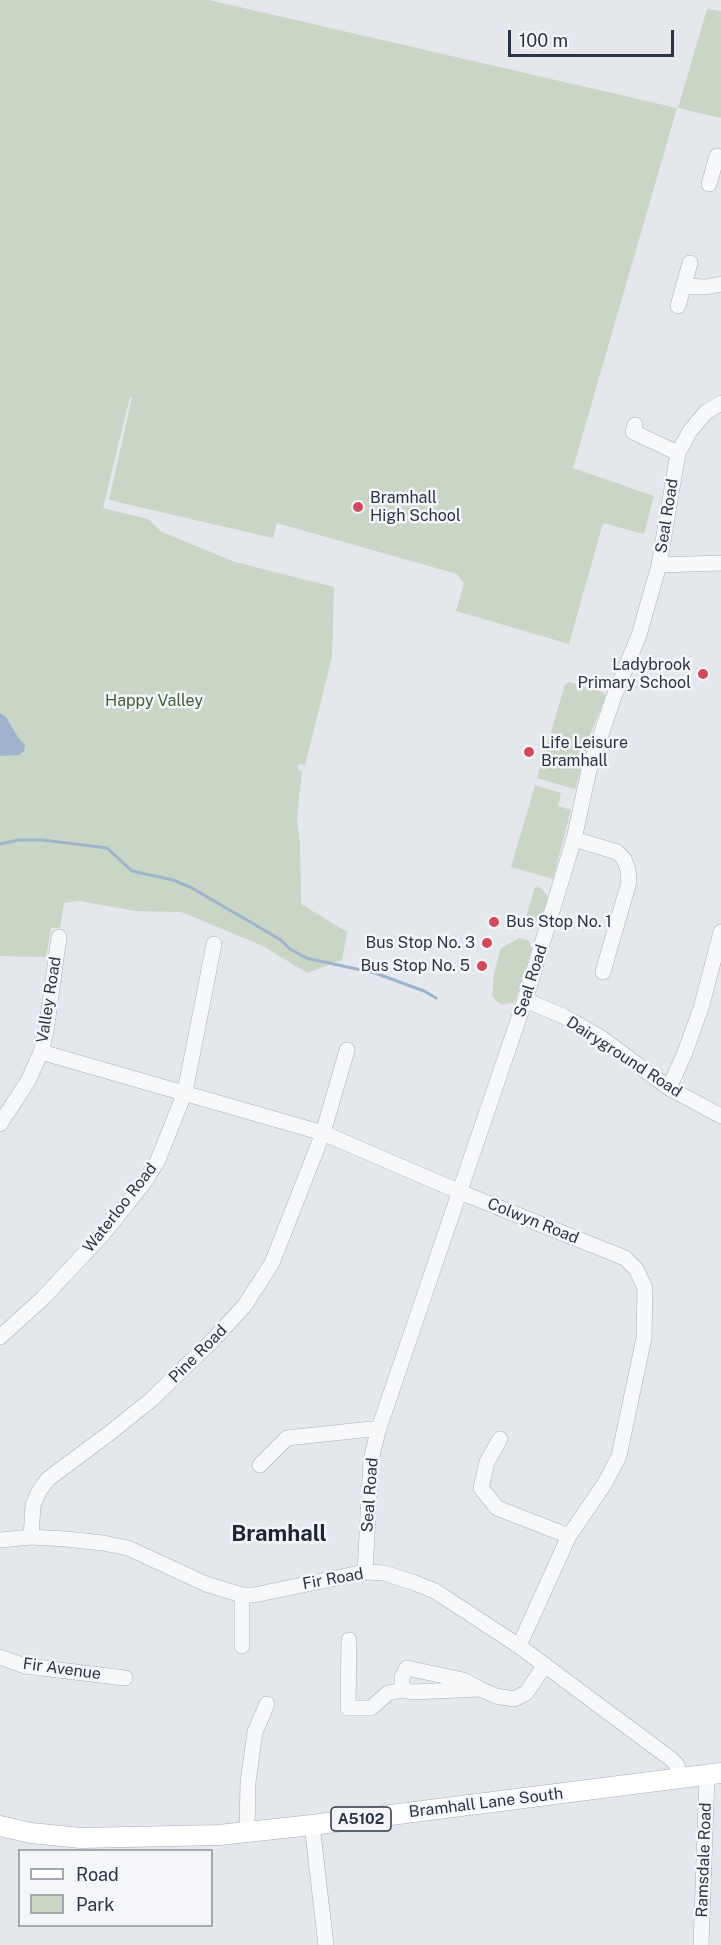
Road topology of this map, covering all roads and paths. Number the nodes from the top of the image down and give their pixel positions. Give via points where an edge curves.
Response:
1 (690, 263) dead end
2 (721, 284) edge
3 (683, 286) junction
4 (678, 306) dead end
5 (721, 403) edge
6 (635, 424) dead end
7 (678, 453) junction
8 (721, 563) edge
9 (659, 565) junction
10 (574, 839) junction
11 (721, 932) edge
12 (59, 937) dead end
13 (214, 944) dead end
14 (603, 972) dead end
15 (525, 1000) junction
16 (347, 1050) dead end
17 (41, 1052) junction
18 (669, 1088) junction
19 (185, 1092) junction
20 (721, 1116) edge
21 (0, 1124) edge
22 (323, 1133) junction
23 (460, 1192) junction
24 (0, 1336) edge
25 (378, 1431) junction
26 (500, 1439) dead end
27 (260, 1465) dead end
28 (569, 1536) junction
29 (31, 1537) junction
30 (0, 1540) edge
31 (365, 1572) junction
32 (242, 1595) junction
33 (349, 1640) dead end
34 (242, 1646) dead end
35 (519, 1646) junction
36 (0, 1657) edge
37 (545, 1665) junction
38 (124, 1678) dead end
39 (480, 1689) junction
40 (402, 1690) junction
41 (267, 1704) dead end
42 (714, 1774) edge
43 (681, 1778) junction
44 (312, 1825) junction
45 (0, 1826) edge
46 (248, 1832) junction
47 (326, 1945) edge
48 (701, 1945) edge

1 - 3 street
2 - 3 street
3 - 4 street
5 - 7 street, Seal Road via 706,412
6 - 7 street via 633,432
7 - 9 street, Seal Road
8 - 9 street
9 - 10 street, Seal Road via 639,635 589,770
10 - 14 street via 617,852 628,870 629,882
10 - 15 street, Seal Road
11 - 18 street via 701,1008
12 - 17 street, Valley Road
13 - 19 street, Waterloo Road
15 - 18 street, Dairyground Road via 600,1037
15 - 23 street, Seal Road
16 - 22 street, Pine Road
17 - 19 street, Colwyn Road
17 - 21 street, Valley Road via 28,1081
18 - 20 street, Dairyground Road
19 - 22 street, Colwyn Road
19 - 24 street, Waterloo Road via 162,1153 146,1180 96,1242
22 - 23 street, Colwyn Road
22 - 29 street, Pine Road via 272,1263 245,1305 152,1399 48,1479 33,1505
23 - 25 street, Seal Road
23 - 28 street, Colwyn Road via 625,1258 636,1269 645,1288 644,1338 619,1456
25 - 27 street via 286,1438
25 - 31 street, Seal Road via 371,1460
26 - 28 street via 487,1462 481,1488 496,1508
28 - 35 street, Colwyn Road
29 - 30 street, Fir Road
29 - 32 street, Fir Road via 128,1548 206,1584
31 - 32 street, Fir Road
31 - 35 street, Fir Road via 384,1573 435,1591
32 - 34 street
33 - 40 street via 348,1708 371,1708 388,1693
35 - 37 street, Fir Road
36 - 38 street, Fir Avenue via 25,1666
37 - 39 street via 526,1693 514,1699
37 - 43 street, Fir Road via 670,1759 677,1765
39 - 40 street
39 - 40 street via 463,1680 407,1668
41 - 46 street via 255,1732 248,1782
42 - 43 main road, Bramhall Lane South / A5102
42 - 48 street, Ramsdale Road
43 - 44 main road, Bramhall Lane South / A5102
44 - 46 main road, Bramhall Lane South / A5102
44 - 47 street
45 - 46 main road, Bramhall Lane South / A5102 via 81,1838

